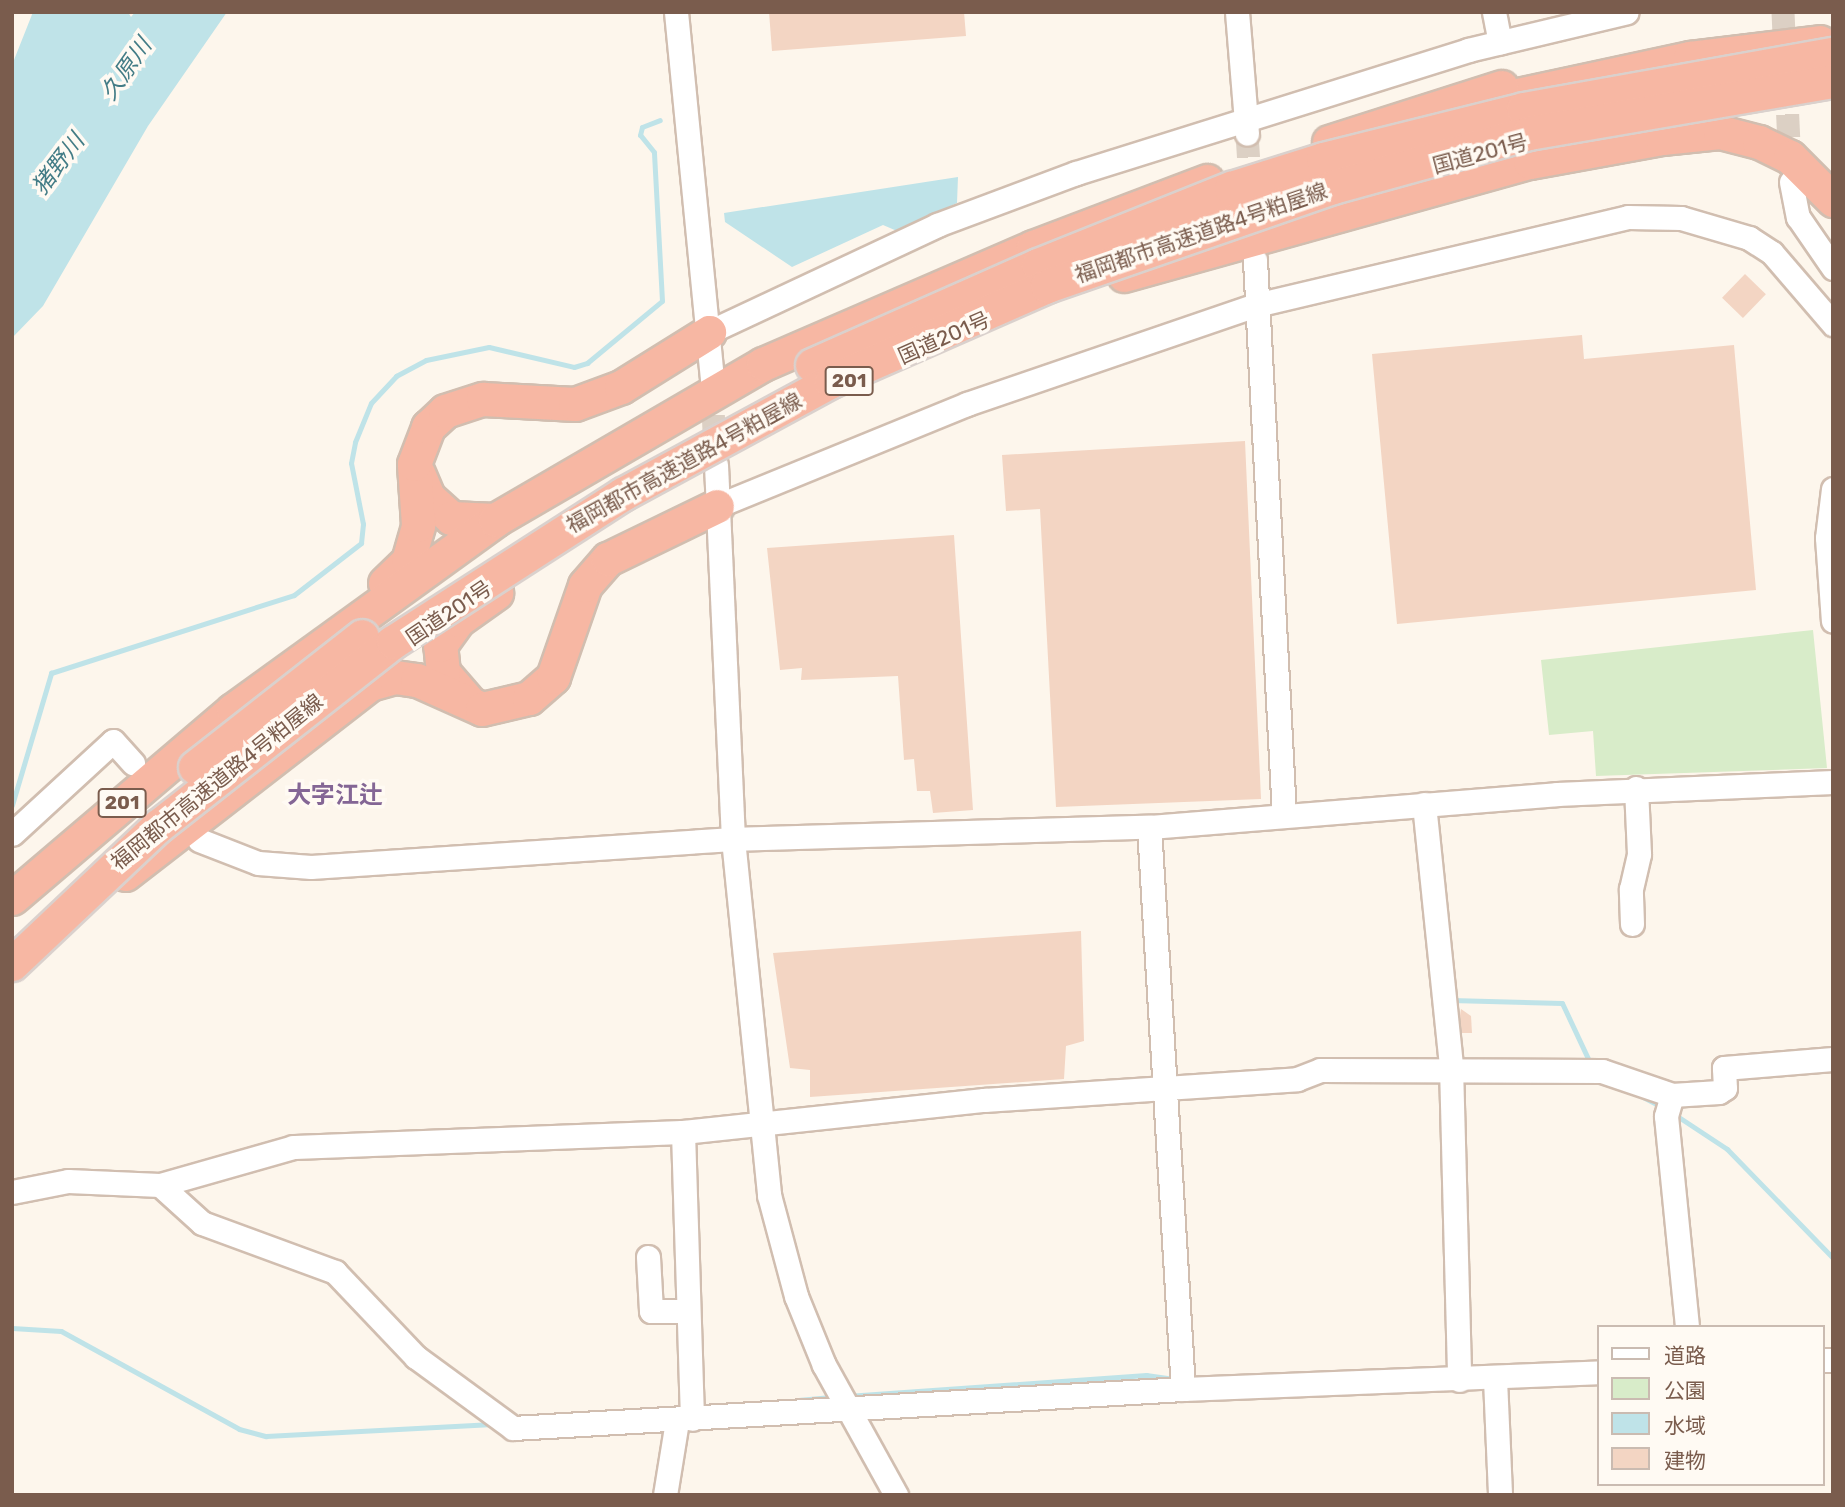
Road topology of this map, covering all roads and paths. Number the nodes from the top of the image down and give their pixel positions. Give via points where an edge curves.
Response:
1 (677, 12) edge
2 (1237, 12) edge
3 (1494, 12) edge
4 (1627, 12) edge
5 (1833, 21) edge
6 (1833, 40) edge
7 (1500, 43) junction
8 (1833, 54) edge
9 (1833, 81) edge
10 (1833, 89) edge
11 (1246, 127) junction
12 (1329, 142) junction
13 (1791, 182) tunnel mouth
14 (1833, 200) edge
15 (1255, 260) dead end
16 (1833, 268) edge
17 (1101, 271) junction
18 (1256, 306) junction
19 (1833, 324) edge
20 (709, 332) junction
21 (712, 378) tunnel mouth
22 (414, 464) junction
23 (705, 464) junction
24 (1833, 489) edge
25 (717, 506) junction
26 (495, 520) junction
27 (1833, 621) edge
28 (470, 704) junction
29 (233, 710) junction
30 (133, 763) dead end
31 (1833, 782) edge
32 (1636, 789) junction
33 (1424, 804) junction
34 (1284, 815) junction
35 (1149, 828) junction
36 (12, 834) edge
37 (733, 839) junction
38 (200, 840) dead end
39 (105, 889) junction
40 (12, 898) edge
41 (1632, 924) dead end
42 (12, 934) edge
43 (12, 964) edge
44 (12, 976) edge
45 (1833, 1059) edge
46 (1451, 1066) junction
47 (1164, 1090) junction
48 (1672, 1095) junction
49 (761, 1124) junction
50 (683, 1132) junction
51 (160, 1185) junction
52 (12, 1192) edge
53 (648, 1256) dead end
54 (688, 1311) junction
55 (1687, 1325) edge
56 (1596, 1372) edge
57 (1495, 1379) junction
58 (1458, 1380) junction
59 (1183, 1389) junction
60 (845, 1409) junction
61 (684, 1420) junction
62 (665, 1495) edge
63 (896, 1495) edge
64 (1500, 1495) edge

1 - 20 street
2 - 11 street
3 - 7 street
4 - 7 street
5 - 12 highway via 1548,73
6 - 12 highway, 201 via 1690,58 1534,89
7 - 11 street
8 - 42 highway, 福岡都市高速道路4号粕屋線, bridge via 1523,109 1323,159 1231,188 1050,260 822,360 526,525 384,620 256,716
9 - 43 highway, 福岡都市高速道路4号粕屋線, bridge via 1556,128 1333,187 1047,286 831,381 623,494 393,642 158,826
10 - 17 highway, 国道201号 / 201 via 1564,131 1327,195
11 - 20 street via 1076,173 937,225
12 - 26 highway, 201 via 1196,184 763,364
13 - 16 street via 1798,216
14 - 17 highway via 1790,157 1720,132 1530,162 1112,278
15 - 18 street
17 - 23 highway, 国道201号 / 201 via 911,352 768,420
18 - 19 street via 1629,217 1681,218 1749,238 1772,253
18 - 25 street via 967,404
18 - 34 street
20 - 21 street
20 - 22 highway via 621,387 575,404 483,399 445,411 428,427
22 - 26 highway via 439,510 451,518
22 - 29 highway via 418,525 408,561 291,654
23 - 25 street
23 - 28 highway via 458,620 440,645 439,659 449,683
23 - 39 highway, 国道201号 / 201 via 489,586 383,658 279,733
24 - 27 street via 1827,538
25 - 28 highway via 607,559 585,585 553,677 541,690 498,709
25 - 37 street
26 - 29 highway, 201
28 - 39 highway via 417,680 395,677 370,684
29 - 40 highway, 201
30 - 36 street via 113,741
31 - 32 street
32 - 33 street
32 - 41 street via 1639,854 1631,889
33 - 34 street
33 - 46 street
34 - 35 street
35 - 37 street
35 - 47 street
37 - 38 street via 311,867 258,863
37 - 49 street
39 - 44 highway, 国道201号 / 201
45 - 48 street via 1724,1068 1725,1088 1719,1092
46 - 47 street via 1320,1070 1297,1079
46 - 48 street via 1602,1071
46 - 58 street
47 - 49 street via 984,1100
47 - 59 street
48 - 55 street via 1666,1116
49 - 50 street
49 - 60 street via 781,1247
50 - 51 street via 293,1147
50 - 54 street
51 - 52 street via 68,1181
51 - 61 street via 202,1223 335,1272 416,1357 513,1428
53 - 54 street via 651,1311
54 - 61 street
56 - 57 street
57 - 58 street
57 - 64 street
58 - 59 street
59 - 60 street
60 - 61 street
60 - 63 street
61 - 62 street

